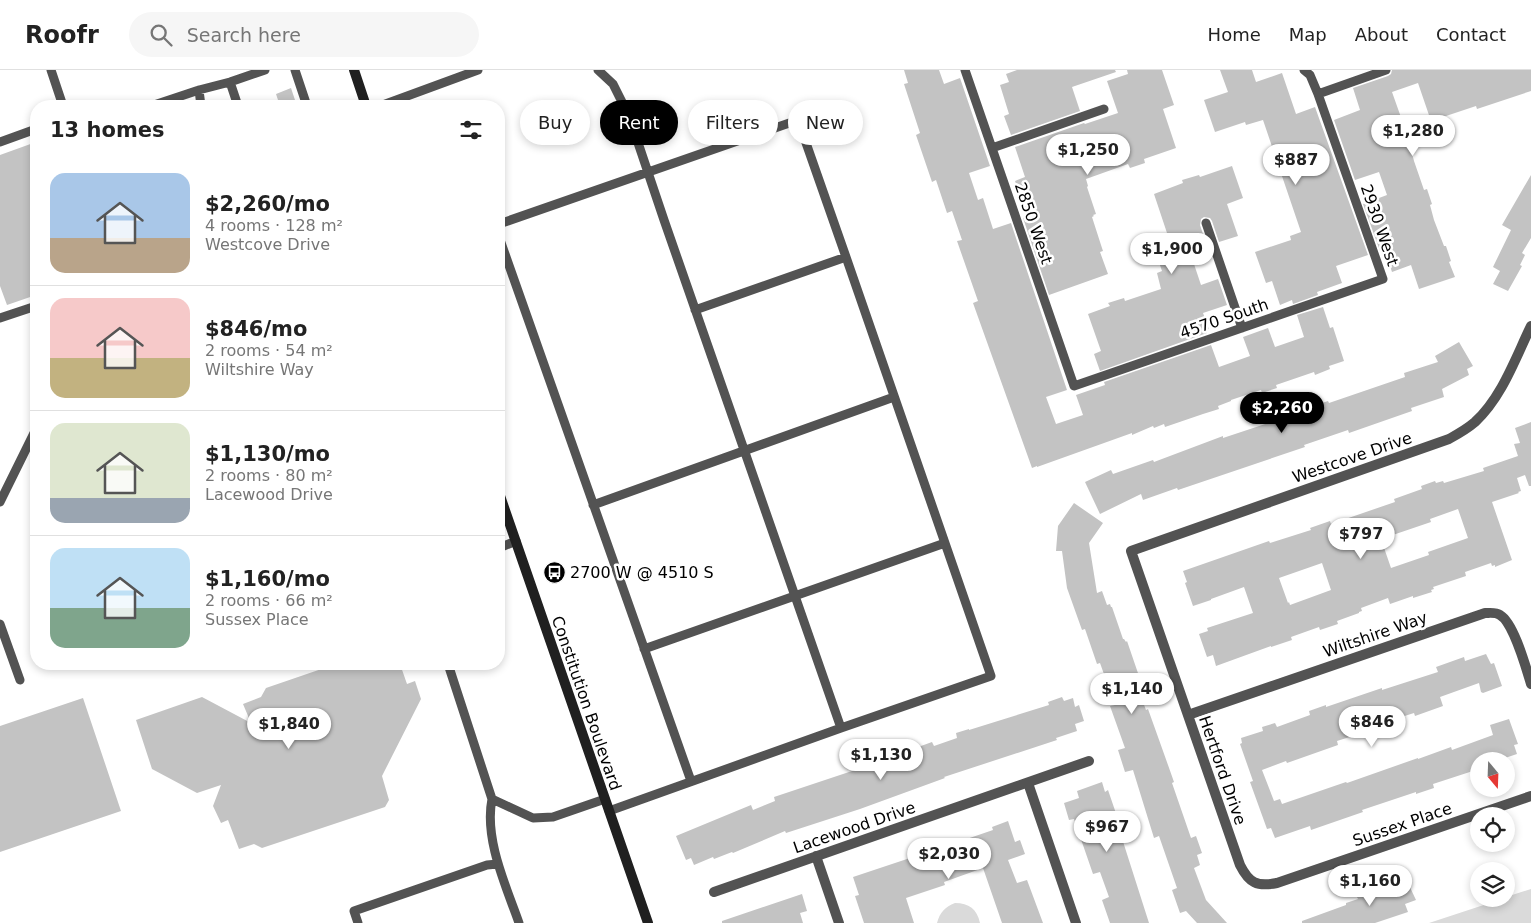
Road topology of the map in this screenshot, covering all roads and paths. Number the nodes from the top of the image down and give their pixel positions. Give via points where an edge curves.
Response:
1 (51, 70) edge
2 (265, 70) edge
3 (295, 70) edge
4 (354, 70) edge
5 (478, 70) edge
6 (598, 70) edge
7 (965, 70) edge
8 (1304, 70) edge
9 (1386, 70) edge
10 (230, 82) junction
11 (199, 90) junction
12 (1318, 94) junction
13 (62, 100) edge
14 (169, 100) edge
15 (201, 100) edge
16 (236, 100) edge
17 (305, 100) edge
18 (364, 100) edge
19 (396, 100) edge
20 (1104, 109) dead end
21 (30, 131) edge
22 (0, 142) edge
23 (992, 148) junction
24 (648, 172) junction
25 (505, 222) edge
26 (1206, 223) dead end
27 (505, 253) edge
28 (846, 257) junction
29 (1383, 279) joint
30 (30, 308) edge
31 (695, 310) junction
32 (0, 318) edge
33 (1531, 326) edge
34 (1242, 328) junction
35 (1074, 386) joint
36 (894, 396) junction
37 (30, 441) edge
38 (744, 450) junction
39 (0, 502) edge
40 (593, 505) junction
41 (505, 510) edge
42 (516, 541) junction
43 (945, 543) junction
44 (505, 546) edge
45 (1131, 551) joint
46 (795, 596) junction
47 (0, 624) edge
48 (644, 649) junction
49 (450, 670) edge
50 (20, 680) dead end
51 (1531, 684) edge
52 (1188, 715) junction
53 (841, 728) junction
54 (1090, 761) dead end
55 (691, 781) junction
56 (1028, 783) junction
57 (1531, 796) edge
58 (605, 799) junction
59 (492, 800) junction
60 (609, 811) junction
61 (816, 856) junction
62 (498, 864) junction
63 (1254, 883) joint
64 (714, 892) dead end
65 (358, 923) edge
66 (519, 923) edge
67 (648, 923) edge
68 (839, 923) edge
69 (1076, 923) edge

1 - 13 lane
2 - 10 lane
3 - 17 lane
4 - 18 main road
5 - 19 lane
6 - 24 lane via 613,84 629,116
7 - 23 lane, 2850 West
8 - 12 lane, 2930 West via 1310,75
9 - 12 lane
10 - 11 lane
10 - 16 lane
11 - 14 lane
11 - 15 lane
12 - 29 lane, 2930 West
20 - 23 lane
21 - 22 lane
23 - 35 lane, 2850 West
24 - 25 lane
24 - 28 lane via 798,120
24 - 31 lane
26 - 34 lane
27 - 40 lane
28 - 31 lane
28 - 36 lane
29 - 34 lane, 4570 South
30 - 32 lane
31 - 38 lane
33 - 45 street, Westcove Drive via 1494,399 1474,422 1449,440
34 - 35 lane, 4570 South
36 - 38 lane
36 - 43 lane
37 - 39 lane
38 - 40 lane
38 - 46 lane
40 - 48 lane
41 - 42 main road, Constitution Boulevard
42 - 44 lane
42 - 58 main road, Constitution Boulevard
43 - 46 lane
43 - 53 lane via 991,676
45 - 52 street, Hertford Drive
46 - 48 lane
46 - 53 lane
47 - 50 lane
48 - 55 lane
49 - 59 lane
51 - 52 street, Wiltshire Way via 1511,628 1500,615 1485,613
52 - 63 street, Hertford Drive via 1240,865
53 - 55 lane
54 - 56 street, Lacewood Drive
55 - 60 lane
56 - 61 street, Lacewood Drive
56 - 69 street
57 - 63 street, Sussex Place via 1277,883
58 - 59 lane via 553,817 533,818
58 - 60 main road, Constitution Boulevard
59 - 62 lane via 490,810
60 - 67 main road, Constitution Boulevard
61 - 64 street, Lacewood Drive
61 - 68 street
62 - 65 lane via 354,911
62 - 66 lane

